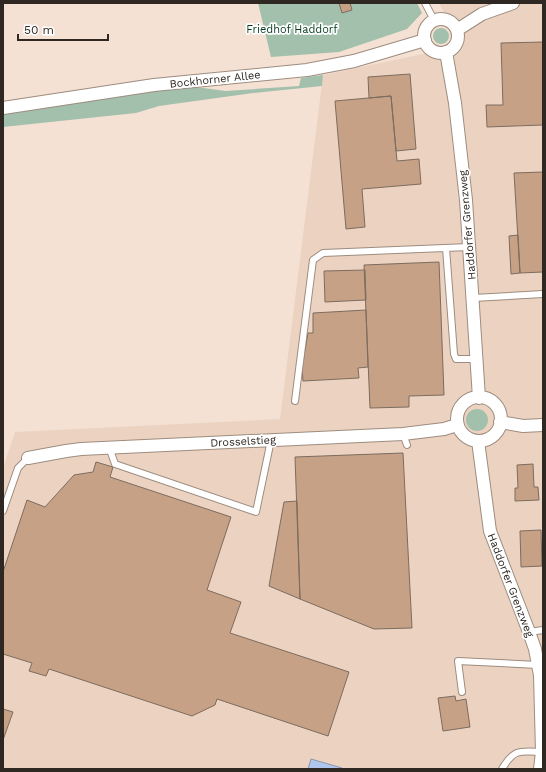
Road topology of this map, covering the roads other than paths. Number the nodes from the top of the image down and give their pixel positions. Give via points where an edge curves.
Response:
1 (425, 3) edge
2 (513, 3) edge
3 (434, 20) junction
4 (458, 30) junction
5 (425, 40) junction
6 (446, 52) junction
7 (3, 108) edge
8 (469, 247) junction
9 (446, 248) junction
10 (543, 294) edge
11 (473, 298) junction
12 (476, 359) junction
13 (479, 398) junction
14 (295, 401) dead end
15 (500, 422) junction
16 (458, 425) junction
17 (543, 425) edge
18 (271, 440) junction
19 (478, 441) junction
20 (109, 447) junction
21 (28, 458) joint
22 (3, 510) edge
23 (543, 630) edge
24 (529, 632) junction
25 (538, 665) junction
26 (462, 692) dead end
27 (543, 753) edge
28 (502, 769) edge
29 (540, 769) edge

1 - 3 lane
2 - 4 street via 482,14
3 - 4 street via 447,20
3 - 5 street via 427,27
4 - 6 street via 456,44
5 - 6 street via 428,47 433,50
5 - 7 street, Bockhorner Allee via 354,61 307,70 154,85
6 - 8 street, Haddorfer Grenzweg via 455,103
8 - 9 lane
8 - 11 street, Haddorfer Grenzweg
9 - 12 lane via 454,354 456,359
9 - 14 lane via 323,253 314,260
10 - 11 lane
11 - 12 street, Haddorfer Grenzweg
12 - 13 street, Haddorfer Grenzweg
13 - 15 street via 492,402 500,414
13 - 16 street via 461,406 458,412
15 - 17 street via 523,426
15 - 19 street via 495,433
16 - 18 street, Drosselstieg via 405,439
16 - 19 street via 465,437
18 - 20 street, Drosselstieg
18 - 20 lane via 256,512 116,464
19 - 24 street, Haddorfer Grenzweg via 490,531
20 - 21 street, Drosselstieg
21 - 22 lane via 18,468
23 - 24 lane
24 - 25 street, Haddorfer Grenzweg
25 - 26 lane via 458,660
25 - 27 street, Haddorfer Grenzweg via 542,691
27 - 28 lane via 517,752
27 - 29 street, Haddorfer Grenzweg

